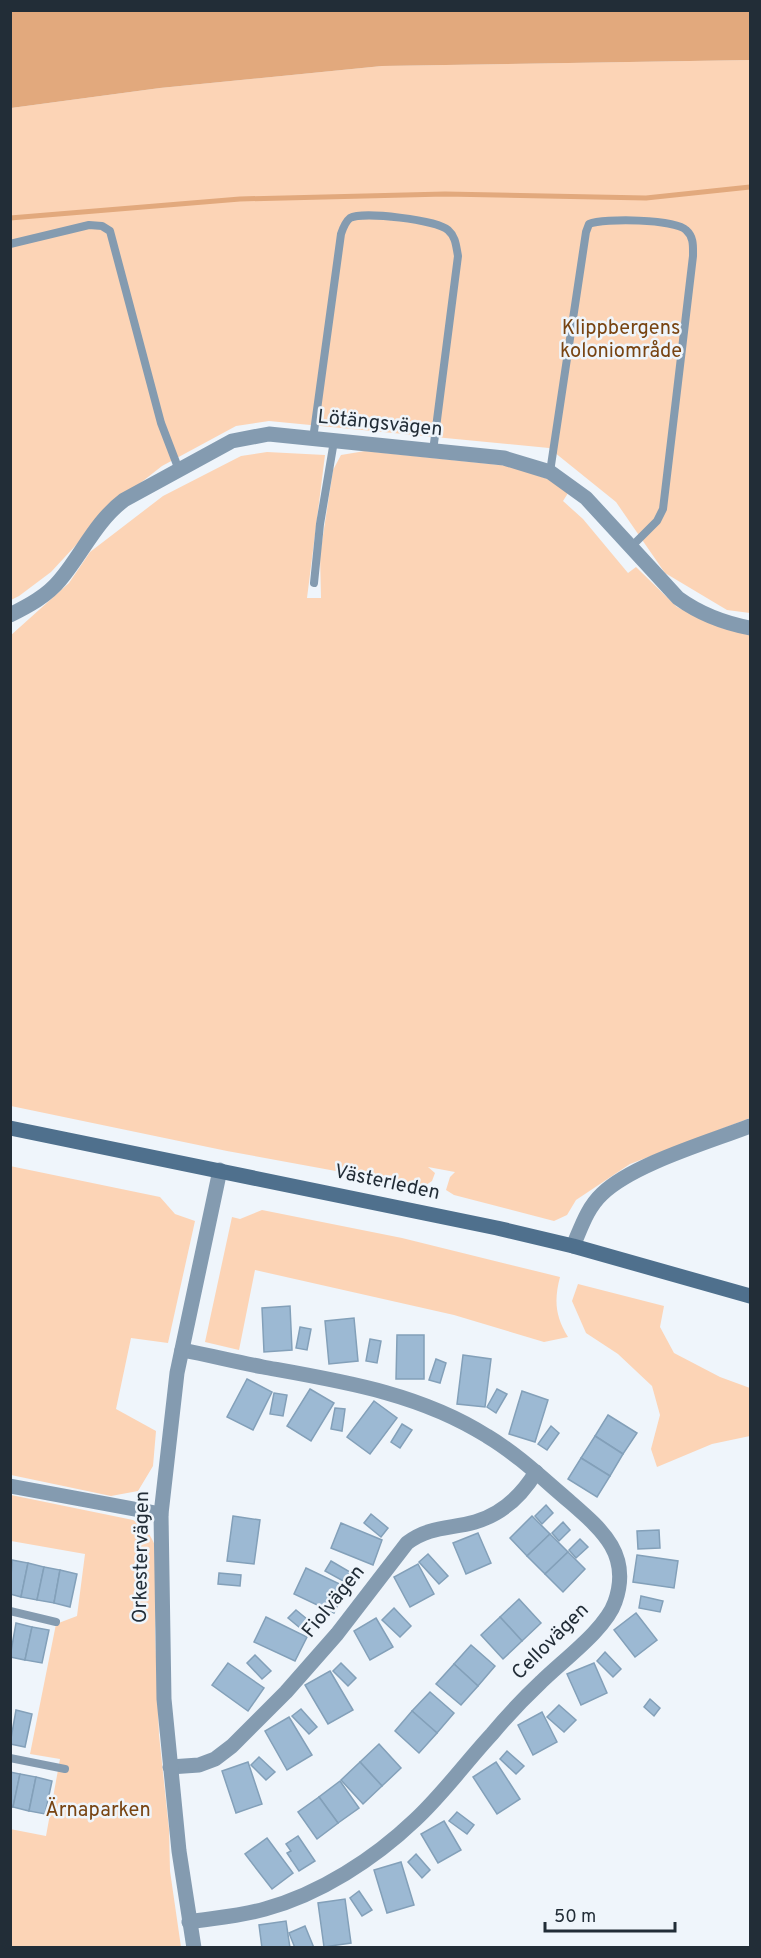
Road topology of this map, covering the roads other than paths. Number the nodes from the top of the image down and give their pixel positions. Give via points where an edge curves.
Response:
1 (10, 244) edge
2 (313, 439) junction
3 (334, 441) junction
4 (433, 451) junction
5 (179, 470) junction
6 (550, 472) junction
7 (631, 547) junction
8 (314, 583) dead end
9 (10, 615) edge
10 (750, 628) edge
11 (750, 1126) edge
12 (10, 1128) edge
13 (220, 1170) junction
14 (573, 1246) junction
15 (750, 1296) edge
16 (182, 1350) junction
17 (536, 1472) junction
18 (10, 1486) edge
19 (161, 1514) junction
20 (10, 1611) edge
21 (56, 1622) dead end
22 (10, 1758) edge
23 (170, 1767) junction
24 (65, 1769) dead end
25 (189, 1922) junction
26 (194, 1947) edge

1 - 5 lane via 89,225 110,231 161,423
2 - 3 street, Lötängsvägen
2 - 4 lane via 340,234 351,218 364,215 436,224 455,238 458,256
2 - 5 street, Lötängsvägen via 269,434 242,438
3 - 4 street, Lötängsvägen
3 - 8 lane
4 - 6 street, Lötängsvägen via 504,458
5 - 9 street, Lötängsvägen via 112,509 59,582
6 - 7 street, Lötängsvägen via 586,498
6 - 7 lane via 589,224 598,220 636,221 686,229 693,240 693,256 663,509 657,522
7 - 10 street, Lötängsvägen via 692,608
11 - 14 street via 637,1171 611,1186 592,1205
12 - 13 main road, Västerleden
13 - 14 main road, Västerleden
13 - 16 street, Orkestervägen
14 - 15 main road, Västerleden
16 - 17 street, Cellovägen via 389,1392 436,1409 485,1435
16 - 19 street, Orkestervägen
17 - 23 street, Fiolvägen via 521,1493 494,1514 416,1536 337,1634 232,1746 199,1765
17 - 25 street, Cellovägen via 596,1525 615,1553 619,1589 608,1616 531,1691 423,1812 380,1849 349,1870 266,1909
18 - 19 street
19 - 23 street, Orkestervägen via 164,1699
20 - 21 lane
22 - 24 lane
23 - 25 street, Orkestervägen
25 - 26 street, Orkestervägen

